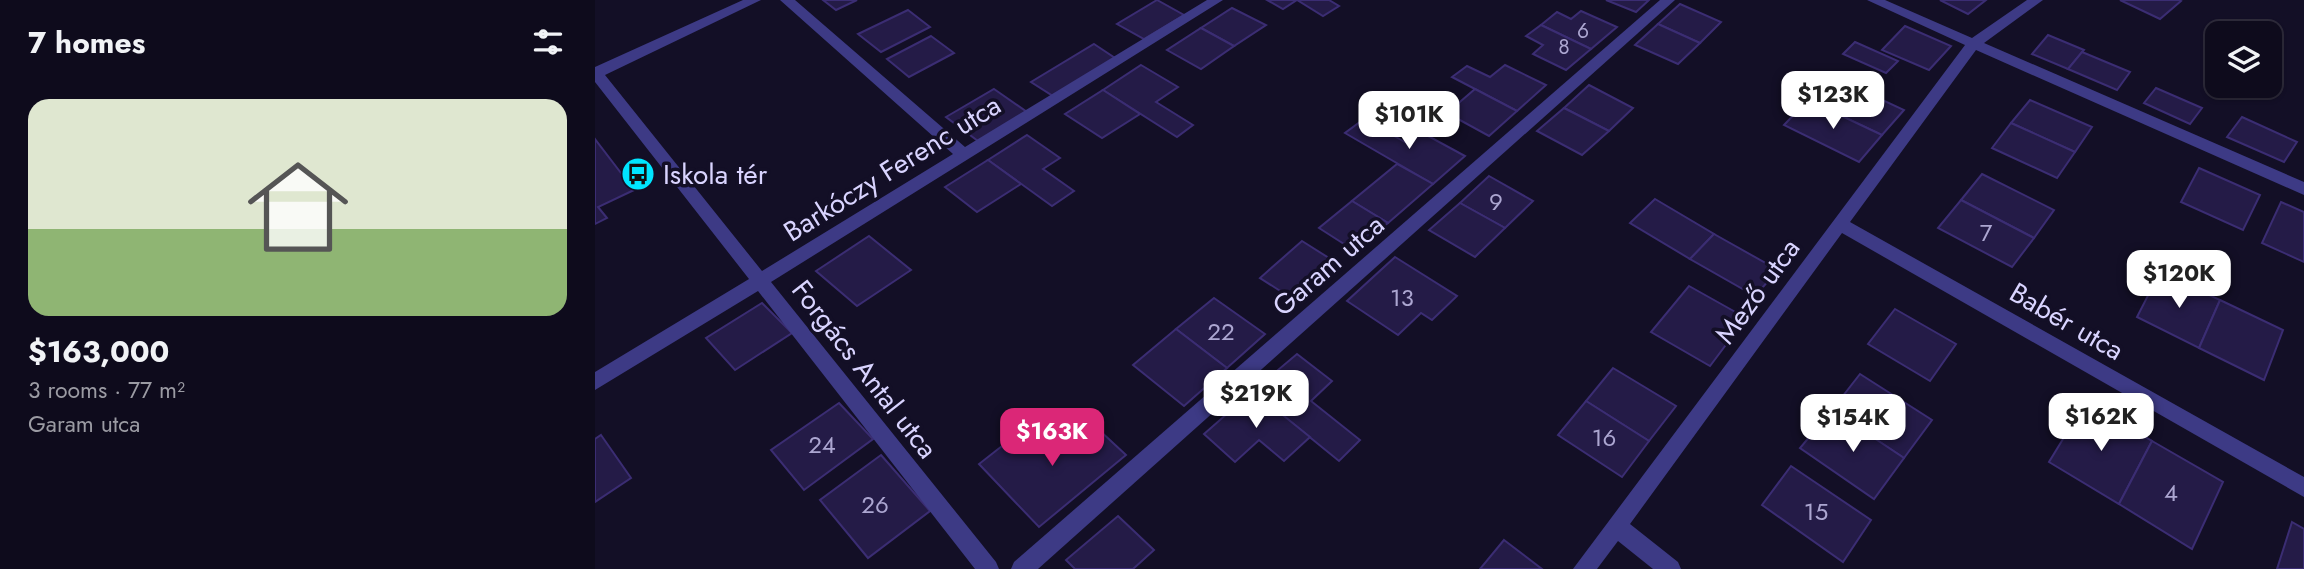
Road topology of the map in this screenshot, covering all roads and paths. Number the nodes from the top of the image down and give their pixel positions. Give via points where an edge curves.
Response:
1 (754, 0) edge
2 (787, 0) edge
3 (1216, 0) edge
4 (1668, 0) edge
5 (1874, 0) edge
6 (2036, 0) edge
7 (1973, 44) junction
8 (596, 73) edge
9 (964, 155) junction
10 (2304, 189) edge
11 (1839, 224) junction
12 (760, 281) junction
13 (595, 382) edge
14 (2304, 488) edge
15 (1616, 526) junction
16 (988, 569) edge
17 (1022, 569) edge
18 (1584, 569) edge
19 (1670, 569) edge

1 - 8 street
2 - 9 street
3 - 9 street, Barkóczy Ferenc utca
4 - 17 street, Garam utca
5 - 7 street
6 - 7 street, Mező utca
7 - 10 street
7 - 11 street, Mező utca
8 - 12 street, Forgács Antal utca
9 - 12 street, Barkóczy Ferenc utca
11 - 14 street, Babér utca
11 - 15 street, Mező utca
12 - 13 street, Barkóczy Ferenc utca
12 - 16 street, Forgács Antal utca
15 - 18 street, Mező utca
15 - 19 street

